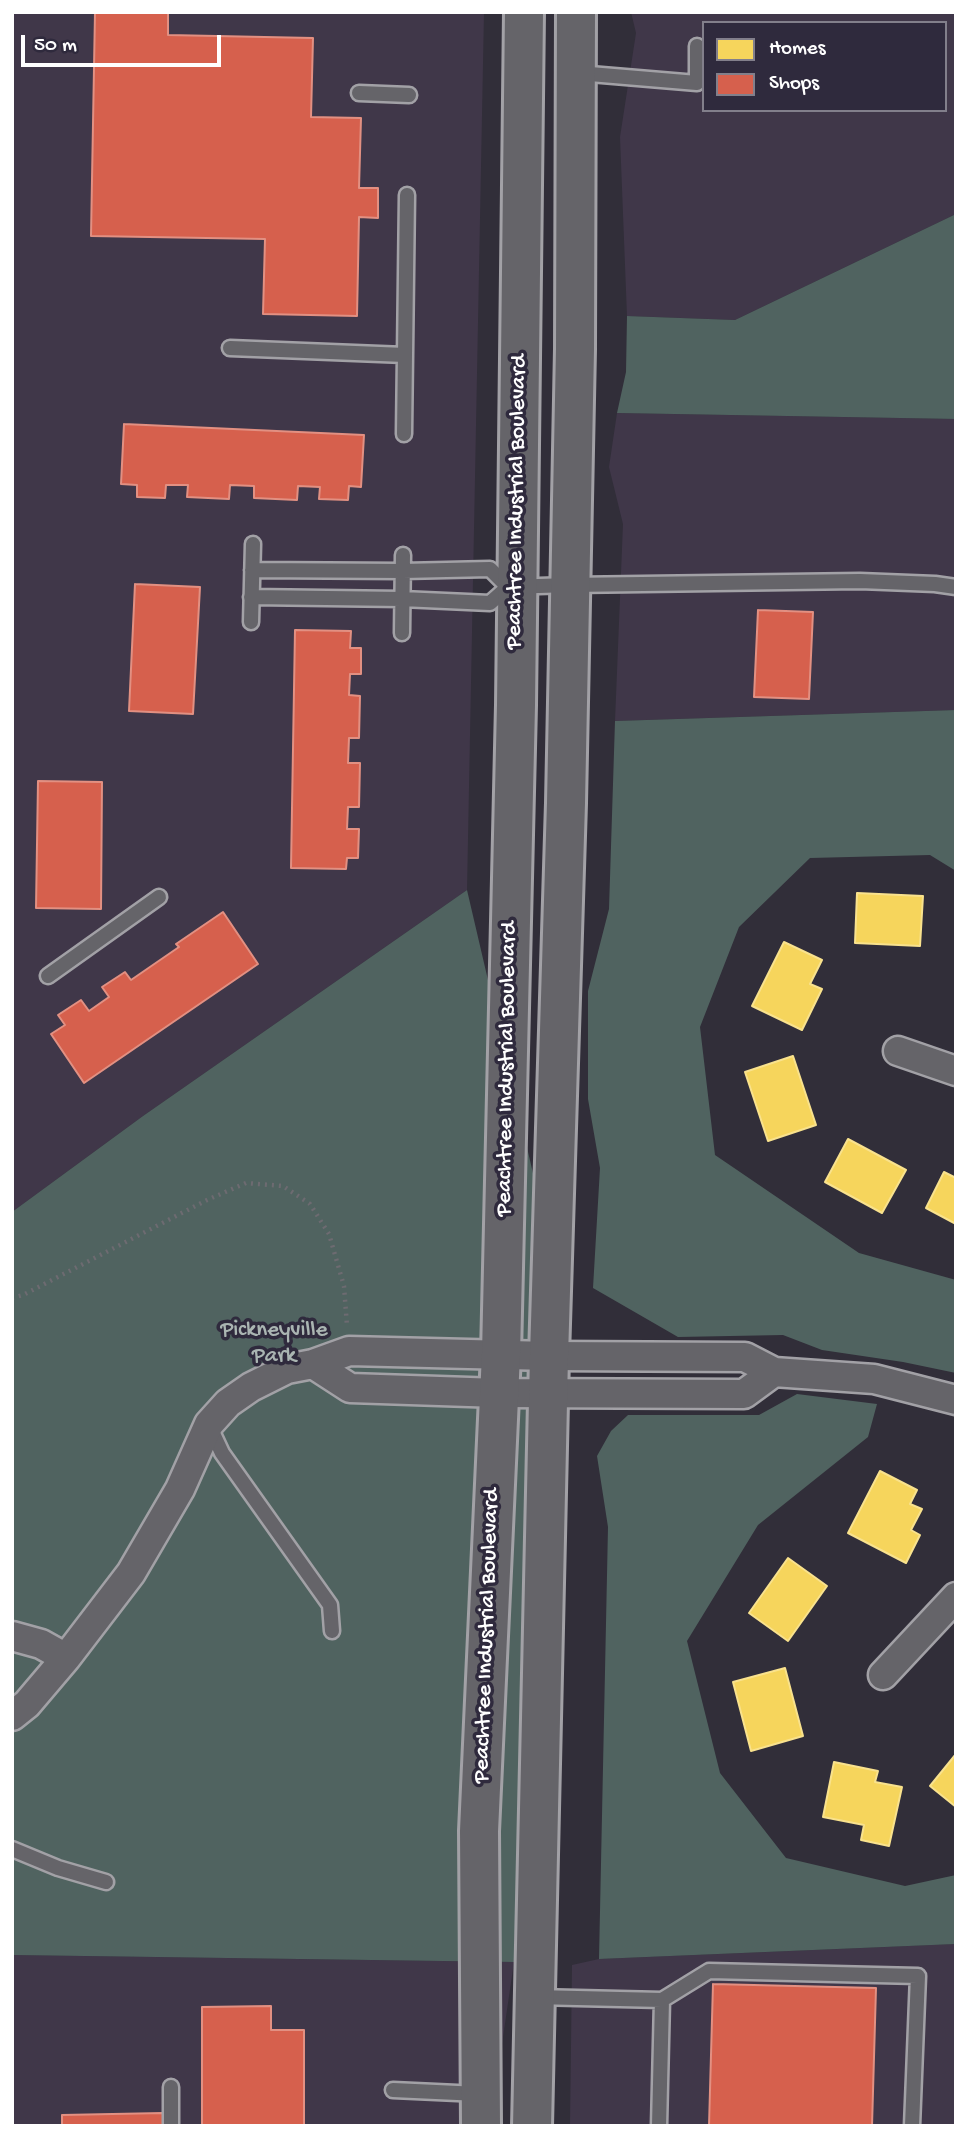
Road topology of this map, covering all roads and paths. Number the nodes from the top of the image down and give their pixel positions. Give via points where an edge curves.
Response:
1 (524, 12) edge
2 (576, 12) edge
3 (696, 46) dead end
4 (576, 73) junction
5 (359, 93) dead end
6 (409, 95) dead end
7 (407, 195) dead end
8 (230, 348) dead end
9 (405, 355) junction
10 (404, 434) dead end
11 (253, 544) dead end
12 (403, 555) dead end
13 (252, 570) junction
14 (402, 571) junction
15 (570, 585) junction
16 (513, 587) junction
17 (956, 587) edge
18 (251, 597) junction
19 (402, 599) junction
20 (251, 622) dead end
21 (402, 633) dead end
22 (159, 897) dead end
23 (48, 976) dead end
24 (898, 1051) dead end
25 (956, 1071) edge
26 (12, 1298) edge
27 (347, 1331) dead end
28 (501, 1354) junction
29 (549, 1356) junction
30 (313, 1364) junction
31 (774, 1372) junction
32 (499, 1393) junction
33 (548, 1393) junction
34 (956, 1400) edge
35 (209, 1424) junction
36 (956, 1597) edge
37 (332, 1631) dead end
38 (12, 1636) edge
39 (66, 1658) junction
40 (883, 1675) dead end
41 (12, 1716) edge
42 (18, 1852) edge
43 (12, 1864) edge
44 (106, 1882) dead end
45 (533, 1997) junction
46 (662, 2000) junction
47 (171, 2087) dead end
48 (393, 2090) dead end
49 (480, 2110) edge
50 (171, 2126) edge
51 (532, 2126) edge
52 (659, 2126) edge
53 (912, 2126) edge

1 - 16 highway, Peachtree Industrial Boulevard
2 - 4 highway
3 - 4 lane via 696,83
4 - 15 highway
5 - 6 lane
7 - 9 lane
8 - 9 lane
9 - 10 lane
11 - 13 lane
12 - 14 lane
13 - 14 lane
13 - 18 lane
14 - 16 lane via 490,569
14 - 19 lane
15 - 16 lane
15 - 17 lane via 860,581
15 - 29 highway
16 - 19 lane via 489,603
16 - 28 highway, Peachtree Industrial Boulevard
18 - 19 lane
18 - 20 lane
19 - 21 lane
22 - 23 lane
24 - 25 street
26 - 27 path via 246,1183 283,1186 310,1204 329,1234 344,1286
28 - 29 street
28 - 30 street via 349,1351
28 - 32 highway, Peachtree Industrial Boulevard
29 - 31 street via 745,1357
29 - 33 highway
30 - 32 street via 350,1388
30 - 35 street via 287,1369 251,1387
31 - 33 street via 744,1394
31 - 34 street via 874,1379
32 - 33 street
32 - 49 highway, Peachtree Industrial Boulevard via 480,1831
33 - 45 highway
35 - 37 lane via 222,1453 330,1605
35 - 39 street via 180,1489 131,1573
36 - 40 street
38 - 39 street via 41,1644
39 - 41 street
42 - 43 lane
42 - 44 lane
45 - 46 lane
45 - 51 highway
46 - 52 lane
46 - 53 lane via 709,1971 918,1976
47 - 50 lane
48 - 49 lane

